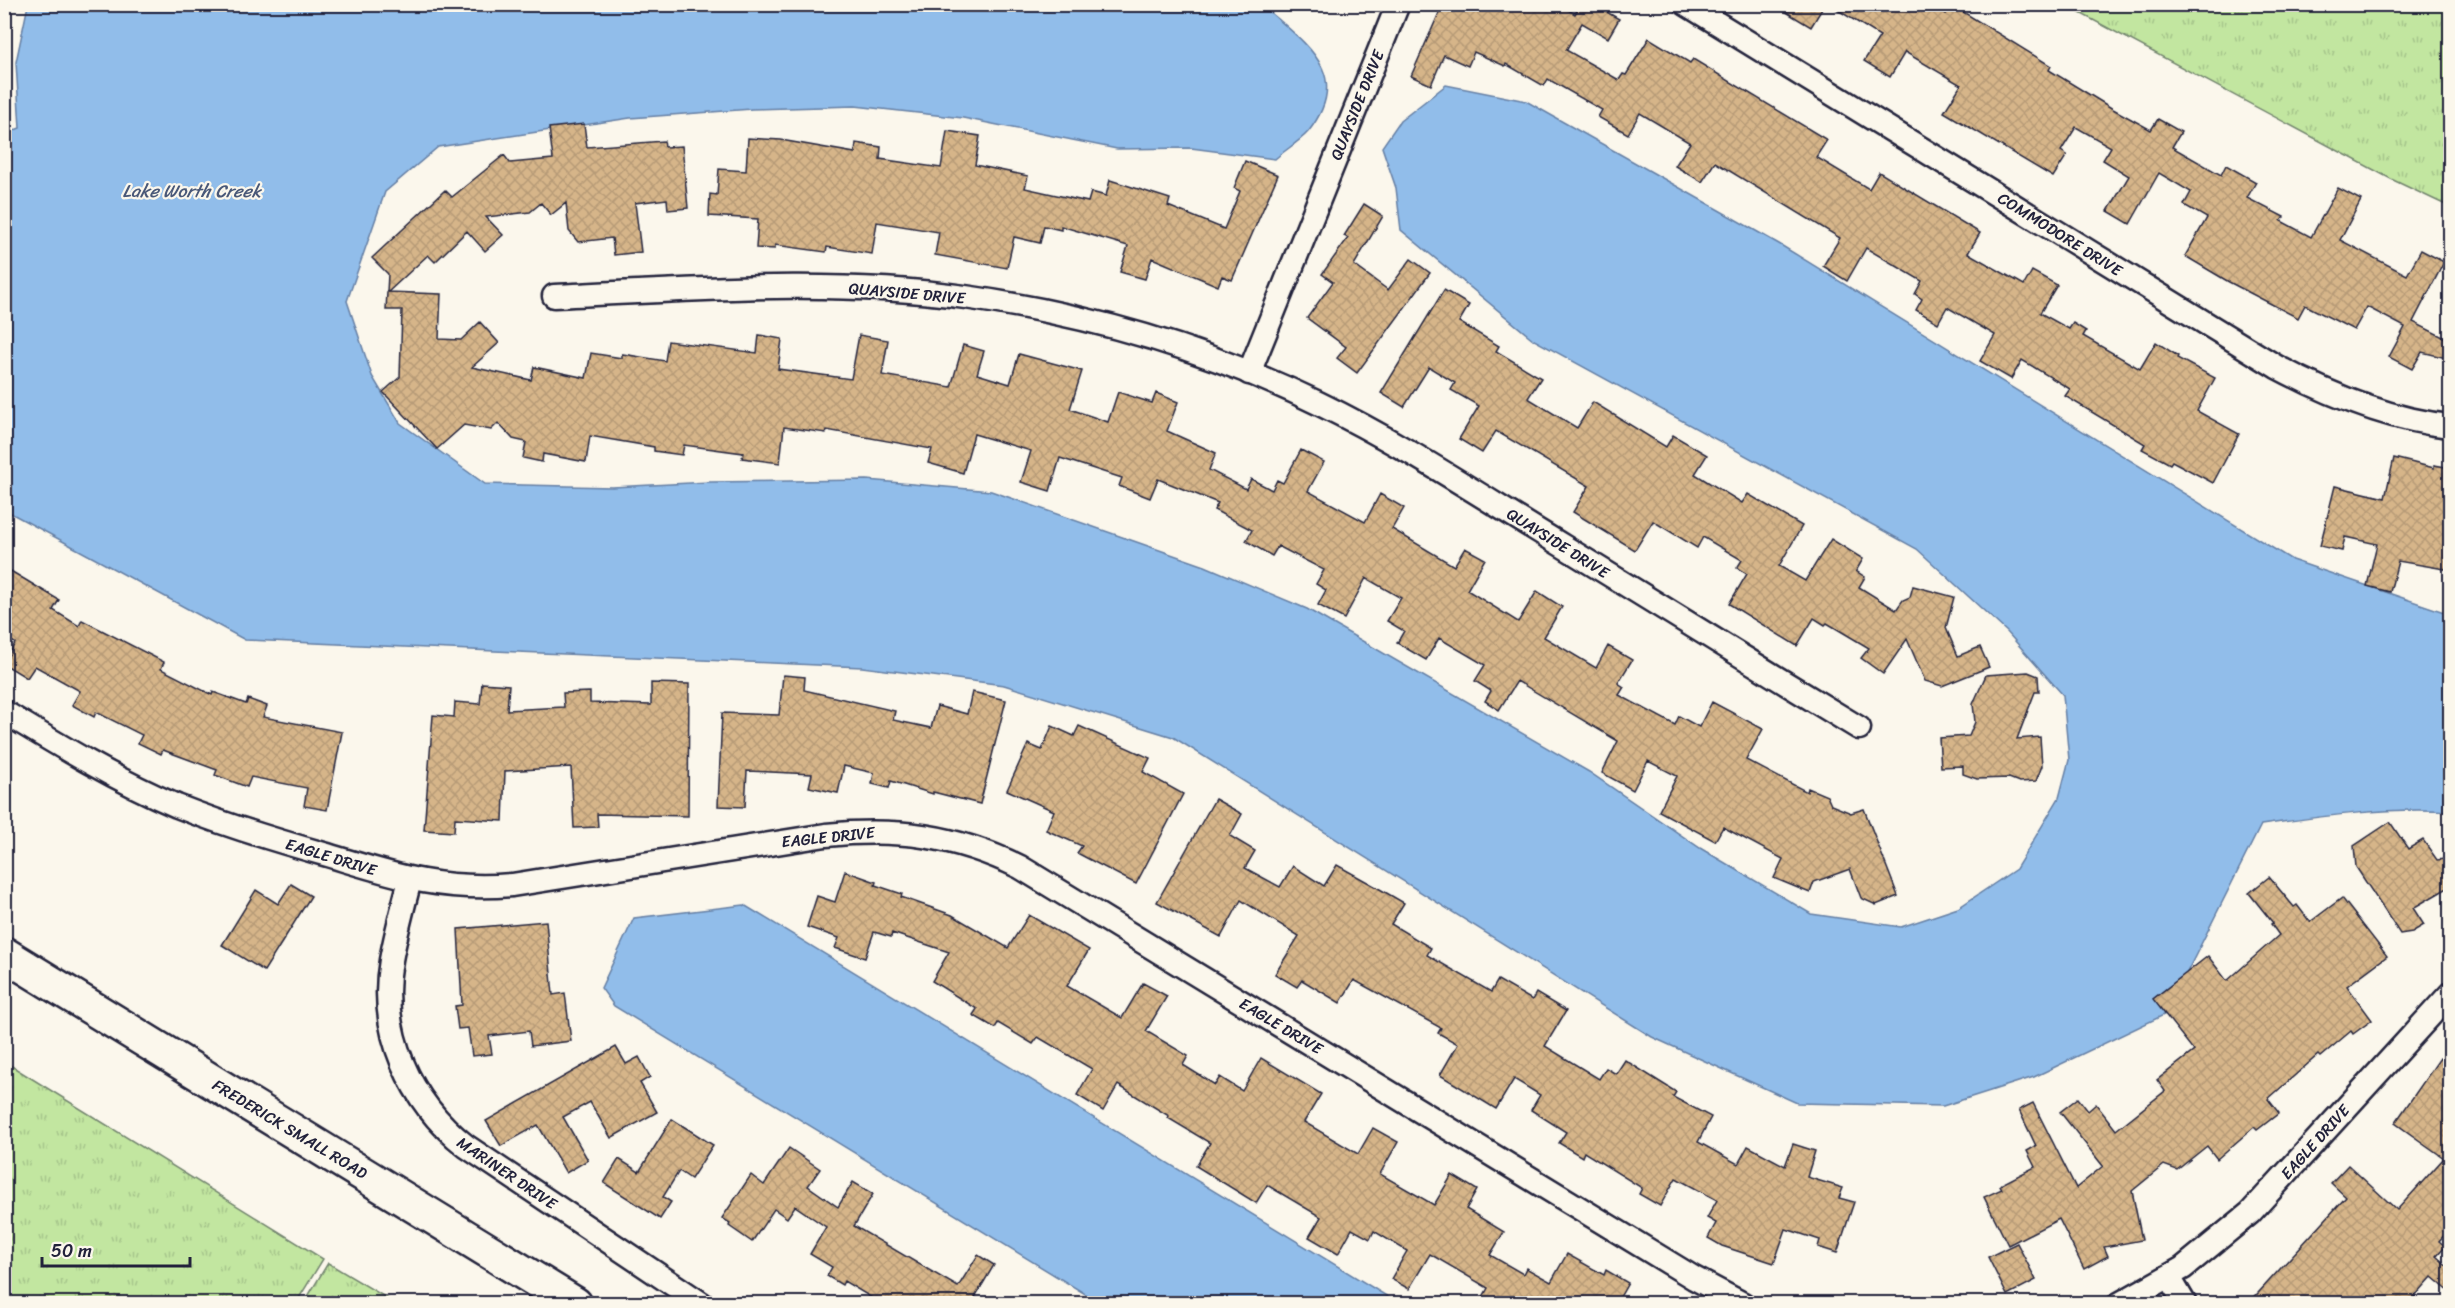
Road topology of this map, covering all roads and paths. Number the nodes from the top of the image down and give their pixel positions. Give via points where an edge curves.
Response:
1 (1398, 4) edge
2 (1686, 4) edge
3 (554, 296) dead end
4 (1249, 373) junction
5 (2451, 426) edge
6 (4, 712) edge
7 (1859, 728) dead end
8 (410, 880) junction
9 (4, 954) edge
10 (2451, 994) edge
11 (2169, 1277) junction
12 (575, 1304) edge
13 (702, 1304) edge
14 (1743, 1304) edge
15 (2119, 1304) edge
16 (2185, 1304) edge

1 - 4 street, QUAYSIDE DRIVE
2 - 5 street, COMMODORE DRIVE via 2277,367 2342,398 2392,414
3 - 4 street, QUAYSIDE DRIVE via 835,287 964,297 1109,326
4 - 7 street, QUAYSIDE DRIVE via 1317,402 1399,446
6 - 8 street, EAGLE DRIVE via 119,778 176,805 235,828
8 - 13 street, MARINER DRIVE via 388,991 397,1050 416,1091 433,1115 466,1146
8 - 14 street, EAGLE DRIVE via 476,888 512,885 869,831 940,837 967,845 1020,867 1694,1278
9 - 12 street, FREDERICK SMALL ROAD
10 - 11 street, EAGLE DRIVE via 2250,1213 2225,1237
11 - 15 street, EAGLE DRIVE
11 - 16 street

